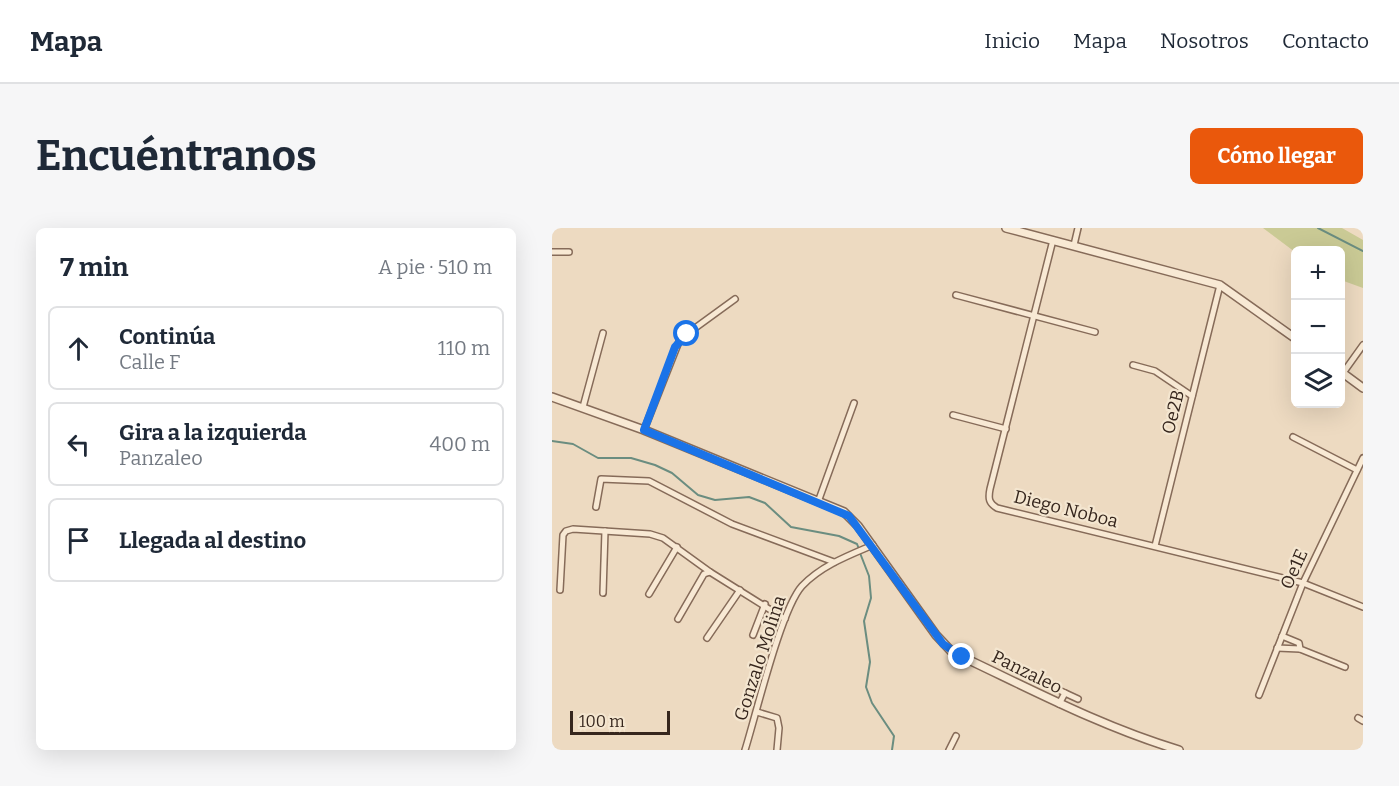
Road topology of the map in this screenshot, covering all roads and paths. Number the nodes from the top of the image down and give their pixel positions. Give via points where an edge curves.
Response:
1 (1006, 228) edge
2 (1078, 228) edge
3 (1053, 240) junction
4 (1074, 245) junction
5 (552, 252) edge
6 (569, 252) dead end
7 (1220, 285) junction
8 (956, 295) dead end
9 (735, 299) dead end
10 (1035, 316) junction
11 (1095, 332) dead end
12 (603, 333) dead end
13 (1291, 335) edge
14 (1363, 345) edge
15 (1133, 365) dead end
16 (1345, 368) edge
17 (1345, 374) edge
18 (1363, 388) edge
19 (1192, 396) junction
20 (552, 397) edge
21 (854, 403) dead end
22 (583, 407) junction
23 (953, 415) dead end
24 (1006, 429) junction
25 (644, 430) junction
26 (1293, 437) dead end
27 (1363, 458) edge
28 (1357, 470) junction
29 (818, 502) junction
30 (596, 507) dead end
31 (605, 531) junction
32 (873, 546) junction
33 (1155, 546) junction
34 (677, 548) junction
35 (834, 562) junction
36 (710, 572) junction
37 (1302, 583) junction
38 (560, 590) dead end
39 (740, 590) junction
40 (603, 593) dead end
41 (649, 594) dead end
42 (765, 604) junction
43 (1363, 607) edge
44 (678, 619) dead end
45 (785, 619) junction
46 (753, 635) dead end
47 (1282, 636) junction
48 (707, 638) dead end
49 (1277, 648) junction
50 (1300, 649) junction
51 (1345, 667) dead end
52 (1053, 687) dead end
53 (1065, 693) junction
54 (1259, 695) dead end
55 (1078, 699) dead end
56 (1059, 704) junction
57 (757, 712) junction
58 (956, 736) dead end
59 (745, 750) edge
60 (777, 750) edge
61 (949, 750) edge
62 (1179, 750) edge

1 - 3 street
2 - 4 street
3 - 4 street
3 - 10 street, Diego Noboa
4 - 7 street
5 - 6 street
7 - 13 street
7 - 19 street, Oe2B
8 - 10 street
9 - 25 street via 680,339
10 - 11 street
10 - 24 street, Diego Noboa
12 - 22 street
14 - 16 street
15 - 19 street via 1155,371
17 - 18 street
19 - 33 street, Oe2B
20 - 22 street, Panzaleo
21 - 29 street
22 - 25 street, Panzaleo
23 - 24 street
24 - 33 street, Diego Noboa via 988,495 997,508
25 - 29 street, Panzaleo
26 - 28 street
27 - 28 street, Oe1E
28 - 37 street, Oe1E
29 - 32 street, Panzaleo via 849,516
30 - 35 street via 601,479 649,482 732,524
31 - 34 street via 650,534
31 - 38 street via 566,531
31 - 40 street
32 - 35 street, Gonzalo Molina
32 - 56 street, Panzaleo via 952,652
33 - 37 street, Diego Noboa
34 - 36 street
34 - 41 street
35 - 45 street, Gonzalo Molina via 800,588
36 - 39 street
36 - 44 street via 704,574
37 - 43 street, Diego Noboa
37 - 47 street, Oe1E
39 - 42 street
39 - 48 street
42 - 45 street
42 - 46 street
45 - 57 street, Gonzalo Molina
47 - 49 street, Oe1E
47 - 50 street via 1299,643
49 - 50 street
49 - 54 street, Oe1E
50 - 51 street
52 - 53 street
53 - 55 street
53 - 56 street
56 - 62 street, Panzaleo via 1134,737
57 - 59 street, Gonzalo Molina
57 - 60 street via 777,718
58 - 61 street

